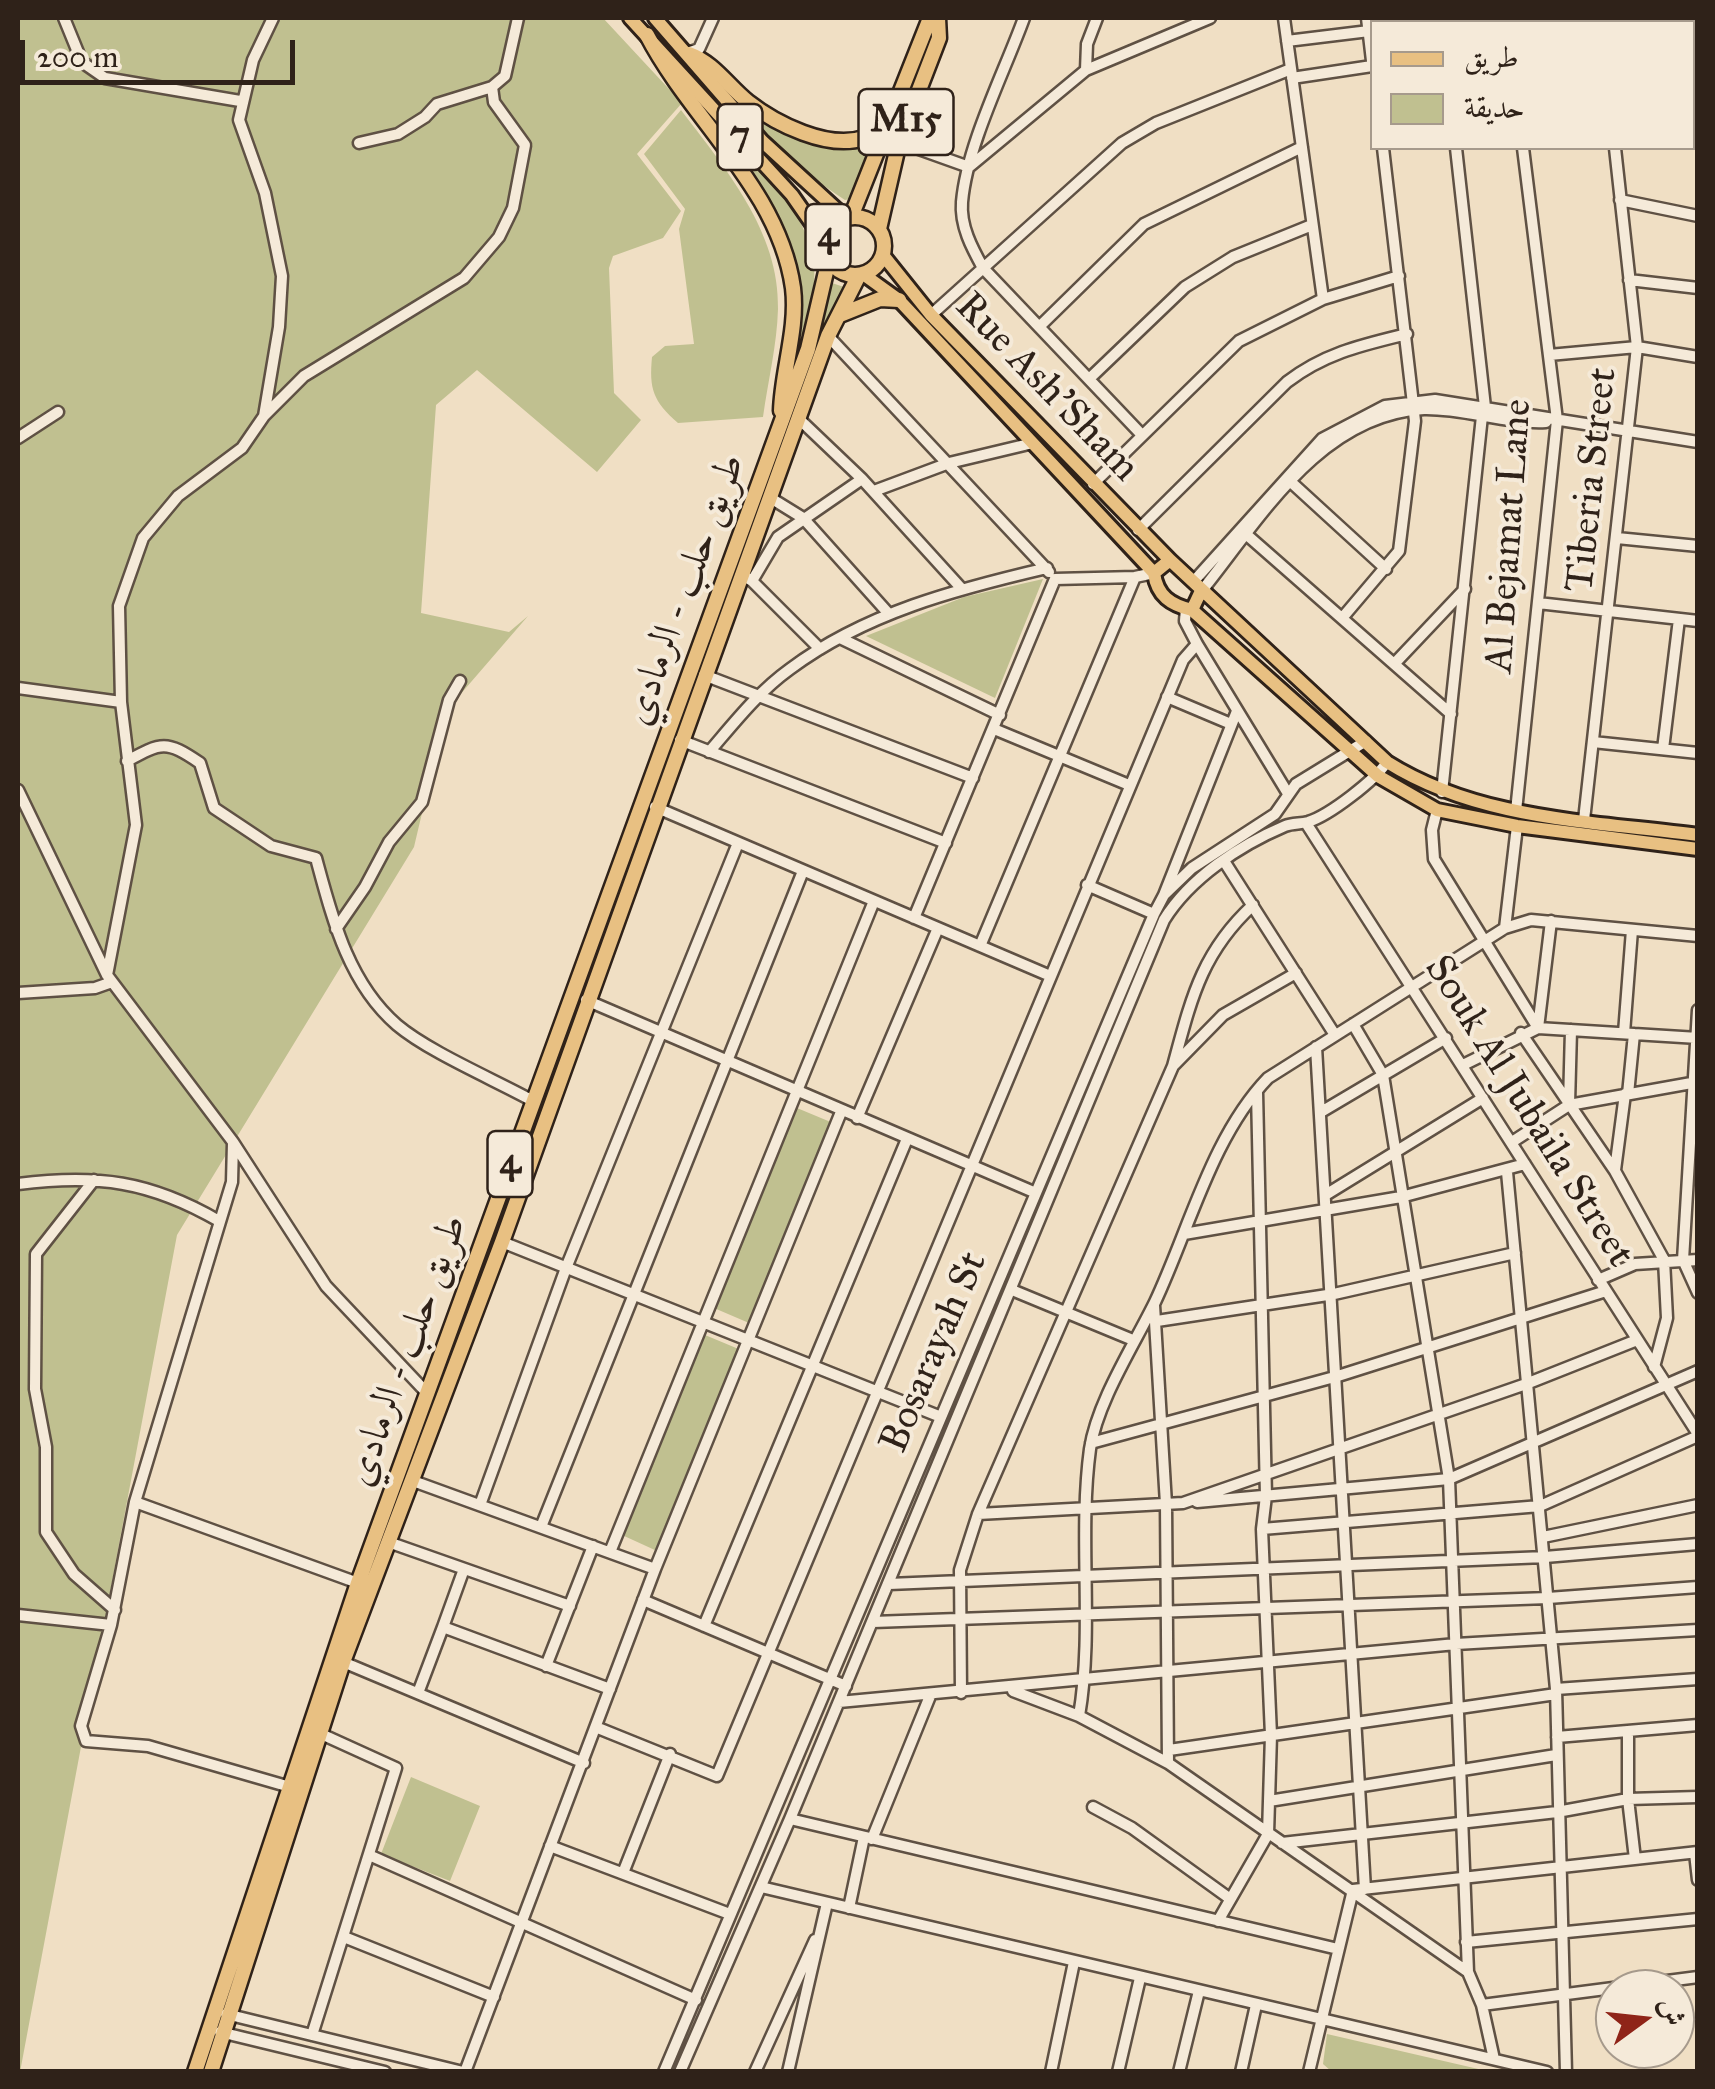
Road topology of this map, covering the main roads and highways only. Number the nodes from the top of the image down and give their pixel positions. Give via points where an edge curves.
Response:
1 (630, 18) edge
2 (655, 18) edge
3 (930, 18) edge
4 (938, 18) edge
5 (647, 35) junction
6 (688, 53) junction
7 (892, 124) junction
8 (849, 218) junction
9 (879, 229) junction
10 (828, 252) junction
11 (883, 255) junction
12 (861, 274) junction
13 (900, 300) junction
14 (840, 315) junction
15 (780, 424) junction
16 (1170, 560) junction
17 (1154, 572) junction
18 (1196, 587) junction
19 (1189, 609) junction
20 (1698, 835) edge
21 (1698, 849) edge
22 (222, 2014) junction
23 (216, 2031) junction
24 (195, 2072) edge
25 (211, 2072) edge

1 - 5 main road, 7
2 - 6 main road, 7
3 - 7 highway, M15
4 - 9 highway, M15 via 939,38 899,142
5 - 10 main road, 7 via 792,195
5 - 15 highway via 670,80 746,178 783,248 793,322
6 - 7 highway via 749,102 814,136 862,139
6 - 8 main road, 7 via 762,142
7 - 8 highway, M15
8 - 9 highway, 4
8 - 10 highway, 4 via 832,228
9 - 11 highway, 4
10 - 12 highway, 4 via 842,272
10 - 15 highway, طريق حلب - الرمادي / 4 via 808,349
11 - 12 highway, 4
11 - 16 main road, Rue Ash'Sham via 931,315
12 - 13 main road, Rue Ash'Sham
12 - 14 highway, طريق حلب - الرمادي / 4
13 - 14 highway via 880,299
13 - 17 main road, Rue Ash'Sham
14 - 22 highway, طريق حلب - الرمادي / 4 via 343,1662
15 - 22 highway, طريق حلب - الرمادي / 4 via 358,1583
16 - 17 main road
16 - 18 main road, Rue Ash'Sham
17 - 19 main road, Rue Ash'Sham via 1168,601
18 - 19 main road
18 - 20 main road via 1388,762 1442,792 1516,810
19 - 21 main road via 1378,776 1438,810
22 - 23 highway, طريق حلب - الرمادي / 4
23 - 24 highway, طريق حلب - الرمادي / 4
23 - 25 highway, طريق حلب - الرمادي / 4

